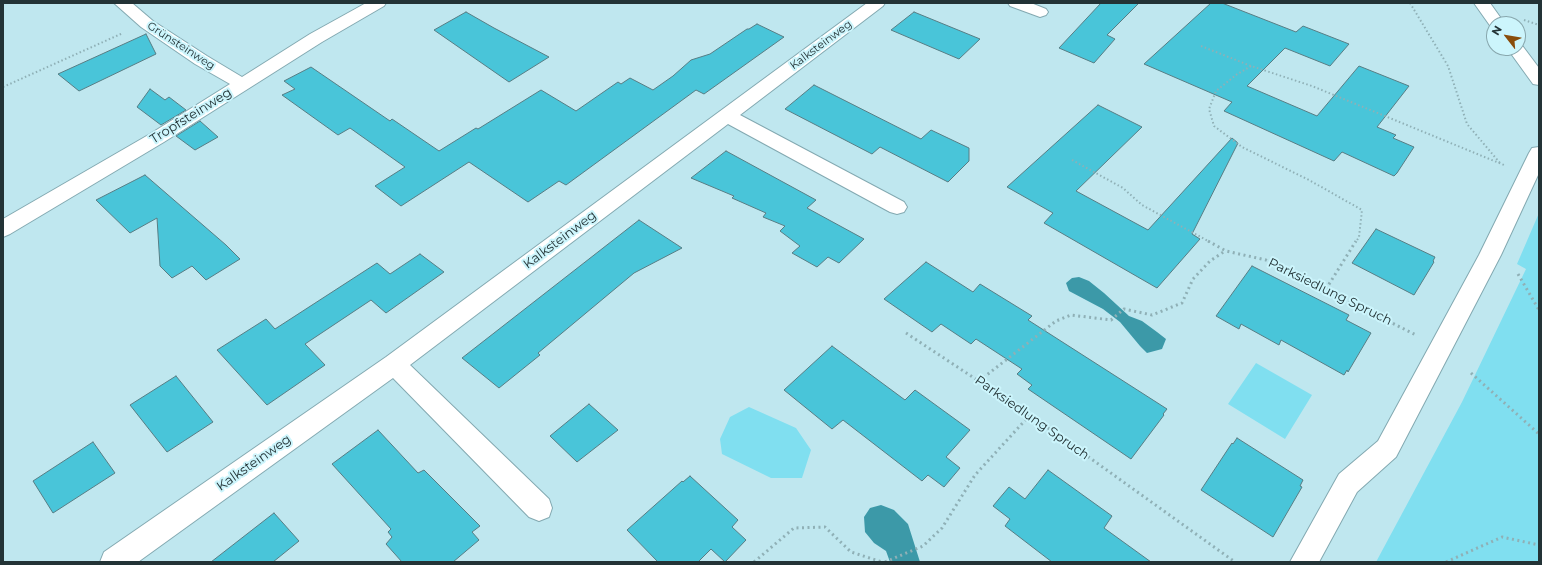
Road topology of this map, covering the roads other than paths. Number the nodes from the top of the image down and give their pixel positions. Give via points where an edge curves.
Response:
1 (122, 3) edge
2 (378, 3) edge
3 (877, 3) edge
4 (1016, 3) edge
5 (1482, 3) edge
6 (1040, 12) dead end
7 (1491, 16) edge
8 (1521, 56) edge
9 (1539, 80) edge
10 (242, 84) junction
11 (727, 116) junction
12 (1539, 153) edge
13 (897, 207) dead end
14 (3, 229) edge
15 (394, 364) junction
16 (539, 508) dead end
17 (114, 562) edge
18 (1304, 562) edge

1 - 10 street, Grünsteinweg via 146,24
2 - 10 street, Tropfsteinweg
3 - 11 street, Kalksteinweg
4 - 6 street
5 - 7 street
8 - 9 street
10 - 14 street, Tropfsteinweg via 157,138
11 - 13 street
11 - 15 street, Kalksteinweg
12 - 18 street via 1490,255 1387,449 1348,483
15 - 16 street
15 - 17 street, Kalksteinweg

